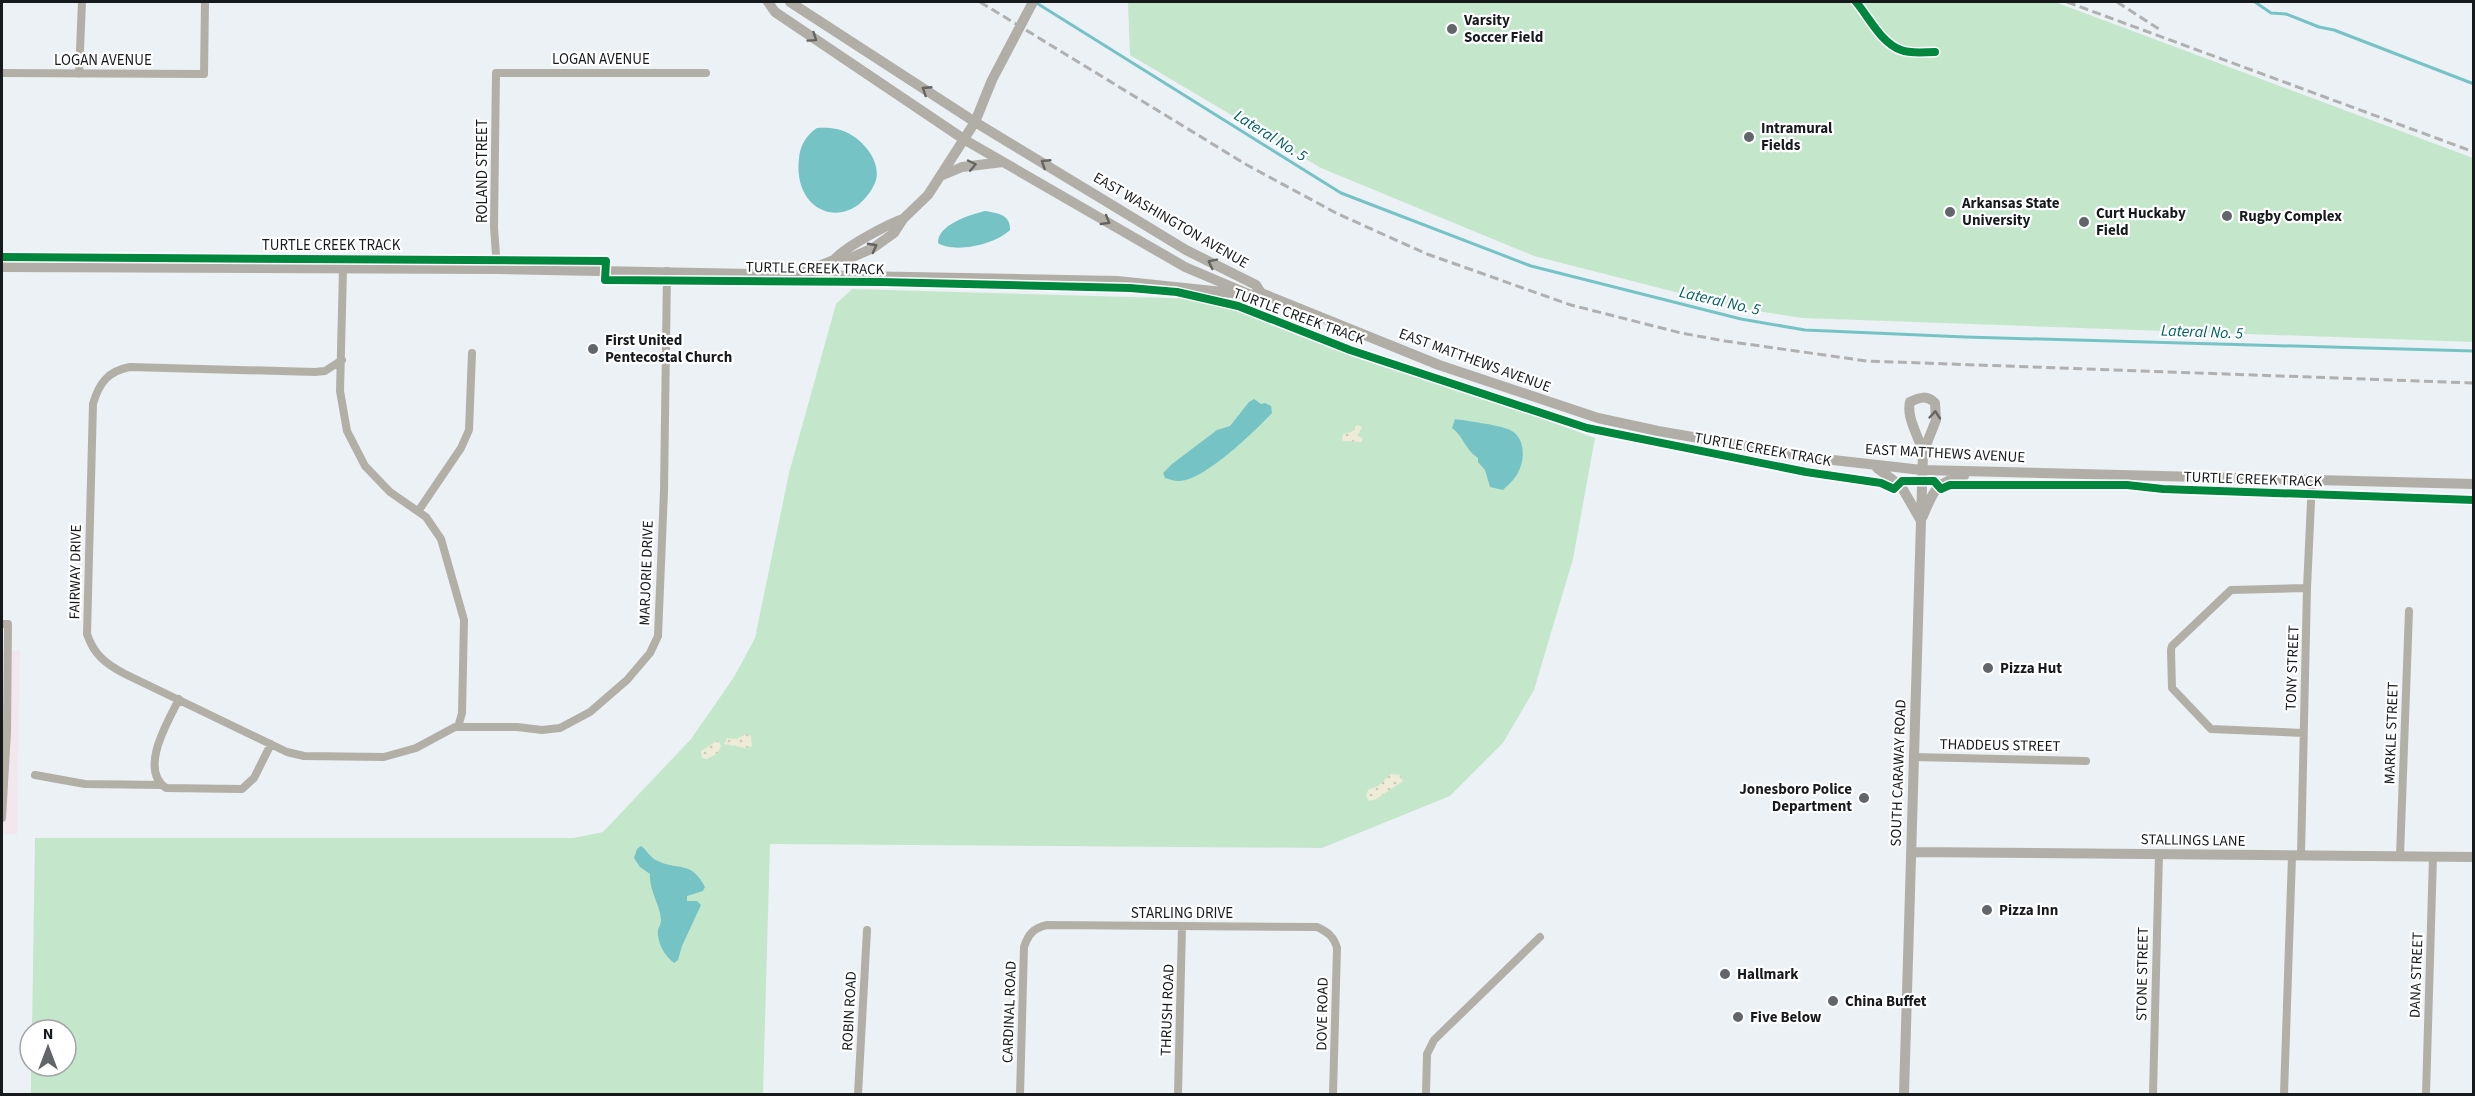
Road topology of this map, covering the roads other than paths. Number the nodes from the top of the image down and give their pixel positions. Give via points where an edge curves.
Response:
1 (82, 2) edge
2 (205, 2) edge
3 (768, 2) edge
4 (790, 2) edge
5 (1033, 2) edge
6 (1856, 2) edge
7 (1935, 52) dead end
8 (2, 73) edge
9 (496, 73) joint
10 (706, 73) dead end
11 (79, 74) junction
12 (975, 122) junction
13 (964, 140) junction
14 (1003, 162) junction
15 (943, 175) junction
16 (2, 267) edge
17 (343, 269) junction
18 (497, 269) junction
19 (666, 271) junction
20 (798, 275) junction
21 (1256, 294) junction
22 (472, 353) dead end
23 (342, 360) junction
24 (1923, 453) junction
25 (1868, 465) junction
26 (1922, 470) junction
27 (1983, 472) junction
28 (2312, 480) junction
29 (2474, 484) edge
30 (419, 510) junction
31 (1921, 522) junction
32 (2307, 588) junction
33 (2409, 611) dead end
34 (2, 624) edge
35 (179, 699) junction
36 (458, 727) junction
37 (2303, 733) junction
38 (272, 744) junction
39 (1914, 757) junction
40 (2086, 761) dead end
41 (35, 775) dead end
42 (162, 785) junction
43 (2, 818) edge
44 (1911, 852) junction
45 (2159, 854) junction
46 (2296, 856) junction
47 (2400, 856) junction
48 (2433, 857) junction
49 (2474, 857) edge
50 (1182, 927) junction
51 (867, 930) dead end
52 (1032, 932) joint
53 (1331, 936) joint
54 (1540, 937) dead end
55 (858, 1095) edge
56 (1020, 1095) edge
57 (1178, 1095) edge
58 (1333, 1095) edge
59 (1426, 1095) edge
60 (1904, 1095) edge
61 (2153, 1095) edge
62 (2284, 1095) edge
63 (2426, 1095) edge

1 - 11 street
2 - 11 street, LOGAN AVENUE via 204,74
3 -> 13 street, EAST WASHINGTON AVENUE via 775,12
12 -> 4 street, EAST WASHINGTON AVENUE
5 - 12 street
6 - 7 street via 1896,48
8 - 11 street, LOGAN AVENUE
9 - 10 street, LOGAN AVENUE
9 - 18 street, ROLAND STREET
12 - 13 street
21 -> 12 street, EAST WASHINGTON AVENUE via 1256,285 1186,250
13 - 14 street, EAST WASHINGTON AVENUE
13 - 15 street
15 -> 14 street via 962,167
14 -> 21 street, EAST WASHINGTON AVENUE via 1185,267
15 - 20 street via 894,233 873,248
16 - 17 street
17 - 18 street
17 - 23 street
18 - 19 street
19 - 20 street
19 - 36 street, MARJORIE DRIVE via 664,491 658,636 654,646 610,696 560,728
20 - 21 street via 1117,281
21 - 25 street, EAST MATTHEWS AVENUE via 1439,365 1598,418
22 - 30 street via 469,430
23 - 30 street via 341,404 356,451 390,492
23 - 35 street, FAIRWAY DRIVE via 325,371 315,372 130,367 106,376 97,389 93,404 87,634 94,650 107,664
24 -> 24 street, SOUTH CARAWAY ROAD via 1936,412 1930,398 1920,397 1910,402 1909,414
24 - 26 street, SOUTH CARAWAY ROAD
25 - 26 street, EAST MATTHEWS AVENUE
25 - 31 street via 1901,486
26 - 27 street, EAST MATTHEWS AVENUE
26 - 31 street, SOUTH CARAWAY ROAD
27 - 28 street, EAST MATTHEWS AVENUE
27 - 31 street via 1947,480 1934,489
28 - 29 street, EAST MATTHEWS AVENUE
28 - 32 street, TONY STREET
30 - 36 street via 441,539 464,620 462,713
31 - 39 street, SOUTH CARAWAY ROAD
32 - 37 street, TONY STREET
32 - 37 street via 2231,590 2171,650 2172,688 2211,729
33 - 47 street, MARKLE STREET
34 - 43 street via 8,624
35 - 38 street, FAIRWAY DRIVE
35 - 42 street via 156,753
36 - 38 street, FAIRWAY DRIVE via 416,748 384,757 304,756
37 - 46 street, TONY STREET
38 - 42 street via 253,784 239,789 172,789
39 - 40 street, THADDEUS STREET
39 - 44 street, SOUTH CARAWAY ROAD
41 - 42 street via 85,784
44 - 45 street, STALLINGS LANE
44 - 60 street, SOUTH CARAWAY ROAD
45 - 46 street, STALLINGS LANE
45 - 61 street, STONE STREET
46 - 47 street, STALLINGS LANE
46 - 62 street, TONY STREET
47 - 48 street, STALLINGS LANE
48 - 49 street, STALLINGS LANE
48 - 63 street, DANA STREET
50 - 52 street, STARLING DRIVE via 1047,925
50 - 53 street, STARLING DRIVE via 1317,927
50 - 57 street, THRUSH ROAD
51 - 55 street, ROBIN ROAD
52 - 56 street, CARDINAL ROAD via 1024,947
53 - 58 street, DOVE ROAD via 1337,948
54 - 59 street via 1434,1040 1427,1054

